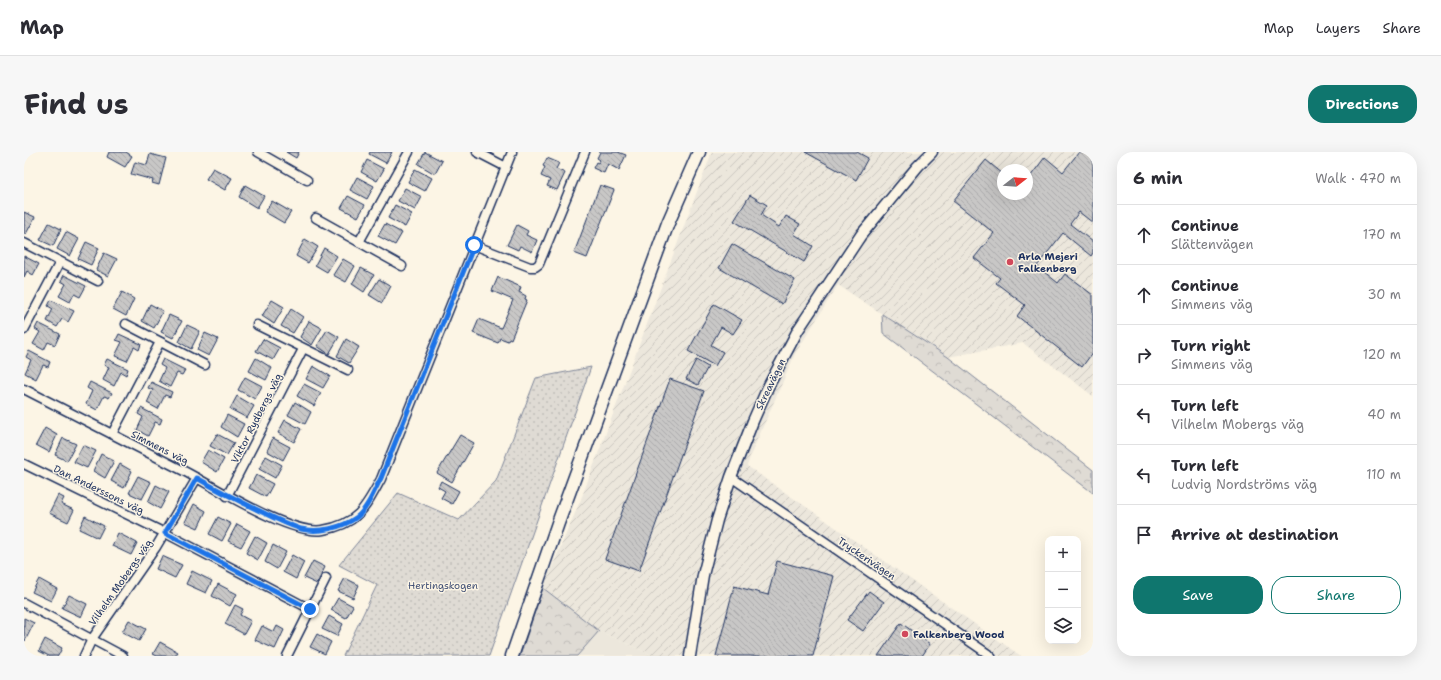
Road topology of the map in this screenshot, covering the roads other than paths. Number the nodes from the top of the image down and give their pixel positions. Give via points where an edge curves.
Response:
1 (409, 152) edge
2 (477, 152) edge
3 (512, 152) edge
4 (585, 152) edge
5 (699, 152) edge
6 (932, 152) edge
7 (261, 153) edge
8 (506, 167) junction
9 (307, 180) dead end
10 (316, 218) dead end
11 (359, 242) junction
12 (24, 243) edge
13 (474, 245) junction
14 (60, 262) junction
15 (402, 266) dead end
16 (98, 281) dead end
17 (126, 324) dead end
18 (258, 325) dead end
19 (24, 330) edge
20 (160, 342) junction
21 (303, 349) junction
22 (206, 365) dead end
23 (348, 370) dead end
24 (24, 389) edge
25 (112, 434) junction
26 (24, 464) edge
27 (197, 478) junction
28 (731, 478) junction
29 (227, 496) junction
30 (165, 533) junction
31 (326, 578) dead end
32 (24, 603) edge
33 (310, 609) junction
34 (92, 639) junction
35 (84, 656) edge
36 (123, 656) edge
37 (287, 656) edge
38 (512, 656) edge
39 (690, 656) edge
40 (991, 656) edge

1 - 11 street
2 - 8 street
3 - 8 street, Simmens väg
4 - 13 street via 539,264 530,267
5 - 38 main road via 668,223
6 - 28 street, Skreavägen via 861,235 798,330 765,394
7 - 9 street
8 - 13 street, Simmens väg
10 - 11 street
11 - 15 street
12 - 14 street
13 - 29 street, Simmens väg via 381,478 368,504 357,517 322,530 302,529
14 - 16 street
14 - 19 street
17 - 20 street
18 - 21 street
20 - 22 street
20 - 25 street
21 - 23 street
21 - 29 street, Viktor Rydbergs väg
24 - 25 street, Simmens väg
25 - 27 street, Simmens väg
26 - 30 street, Dan Anderssons väg
27 - 29 street, Simmens väg
27 - 30 street, Vilhelm Mobergs väg
28 - 39 street, Skreavägen via 703,575
28 - 40 street, Tryckerivägen
30 - 33 street, Dan Anderssons väg
30 - 34 street, Vilhelm Mobergs väg
31 - 33 street
32 - 34 street
33 - 37 street
34 - 35 street, Vilhelm Mobergs väg
34 - 36 street

